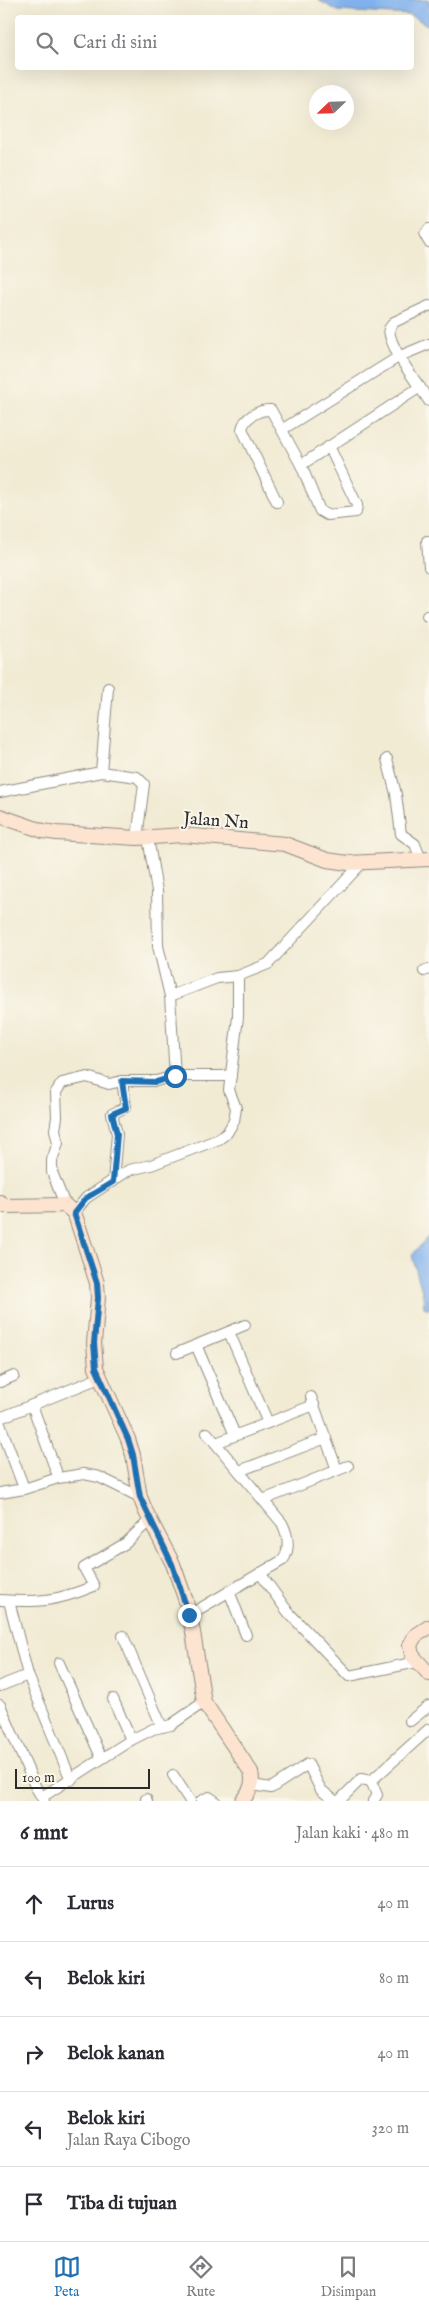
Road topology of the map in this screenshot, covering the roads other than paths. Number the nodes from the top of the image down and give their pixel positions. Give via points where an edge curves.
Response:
1 (429, 229) edge
2 (429, 242) edge
3 (429, 306) edge
4 (429, 344) edge
5 (400, 356) junction
6 (420, 387) junction
7 (429, 401) edge
8 (283, 429) junction
9 (330, 446) junction
10 (301, 465) junction
11 (277, 502) dead end
12 (427, 541) dead end
13 (429, 567) edge
14 (108, 688) dead end
15 (387, 759) dead end
16 (101, 772) junction
17 (0, 792) edge
18 (0, 816) edge
19 (143, 838) junction
20 (425, 860) edge
21 (361, 864) junction
22 (238, 976) junction
23 (170, 996) junction
24 (175, 1076) junction
25 (231, 1076) junction
26 (122, 1081) junction
27 (113, 1182) junction
28 (2, 1206) edge
29 (69, 1209) junction
30 (245, 1325) dead end
31 (229, 1332) junction
32 (196, 1345) junction
33 (177, 1353) dead end
34 (14, 1376) dead end
35 (99, 1378) junction
36 (0, 1382) edge
37 (32, 1405) junction
38 (0, 1418) edge
39 (268, 1423) junction
40 (0, 1424) edge
41 (207, 1433) dead end
42 (235, 1435) junction
43 (326, 1438) junction
44 (216, 1443) junction
45 (348, 1466) dead end
46 (337, 1470) junction
47 (56, 1471) dead end
48 (240, 1471) junction
49 (22, 1483) dead end
50 (0, 1493) edge
51 (140, 1497) junction
52 (264, 1500) junction
53 (150, 1520) junction
54 (260, 1573) junction
55 (229, 1591) junction
56 (5, 1601) edge
57 (189, 1615) junction
58 (429, 1627) edge
59 (246, 1635) dead end
60 (123, 1636) dead end
61 (417, 1662) junction
62 (59, 1664) dead end
63 (429, 1674) edge
64 (28, 1675) junction
65 (0, 1686) edge
66 (113, 1699) dead end
67 (204, 1702) junction
68 (0, 1704) edge
69 (429, 1706) edge
70 (410, 1721) dead end
71 (162, 1727) junction
72 (429, 1729) edge
73 (131, 1740) junction
74 (101, 1757) junction
75 (173, 1775) dead end
76 (71, 1780) junction
77 (370, 1781) junction
78 (252, 1785) junction
79 (43, 1799) edge
80 (190, 1801) edge
81 (201, 1801) edge
82 (215, 1801) edge
83 (242, 1801) edge
84 (337, 1801) edge
85 (373, 1801) edge

1 - 2 street via 426,234
3 - 5 street via 390,326 390,336
4 - 5 street
5 - 6 street
5 - 8 street
6 - 7 street
6 - 9 street
8 - 10 street
8 - 11 street via 271,410 266,409 248,418 242,429
9 - 10 street
9 - 10 street via 357,504 356,512 327,515 320,511
12 - 13 street
14 - 16 street
15 - 20 street via 401,834 415,844
16 - 17 street
16 - 19 street via 138,777 144,784
18 - 19 street, Jalan Nn via 43,831
19 - 21 street, Jalan Nn via 184,835 285,844 327,860
19 - 23 street via 157,891 158,946
20 - 21 street, Jalan Nn
21 - 22 street via 268,964
22 - 23 street via 217,978
22 - 25 street via 238,1017
23 - 24 street
24 - 25 street
24 - 26 street via 156,1082
25 - 27 street via 229,1090 236,1108 234,1121 227,1133 151,1165 129,1170
26 - 27 street via 126,1108 112,1114 117,1134
26 - 29 street via 109,1084 87,1077 62,1083 56,1092 58,1143 52,1172
27 - 29 street
28 - 29 street
29 - 35 street via 97,1283 94,1358
30 - 31 street
31 - 32 street
31 - 39 street
32 - 33 street
32 - 42 street
34 - 36 street
35 - 37 street
35 - 51 street via 128,1439
37 - 38 street
37 - 47 street
39 - 42 street
39 - 43 street via 313,1401
40 - 49 street
41 - 44 street
42 - 44 street
43 - 46 street
43 - 48 street
44 - 48 street
45 - 46 street
46 - 52 street
48 - 52 street
50 - 51 street via 84,1474 99,1477
51 - 53 street
52 - 54 street via 282,1523 288,1549 284,1560
53 - 56 street via 126,1543 84,1568 94,1586 66,1598 46,1602
53 - 57 street via 172,1564
54 - 55 street
54 - 61 street via 288,1612 349,1676
55 - 57 street
55 - 59 street
56 - 64 street
57 - 67 street
58 - 61 street via 415,1636 410,1645
60 - 71 street
61 - 63 street
62 - 74 street
64 - 65 street
64 - 76 street
66 - 73 street
67 - 71 street via 176,1722
67 - 78 street via 247,1765
68 - 79 street
69 - 70 street
71 - 73 street
72 - 77 street
73 - 74 street
74 - 76 street
75 - 80 street
76 - 79 street
77 - 84 street via 361,1779
77 - 85 street via 377,1795
78 - 83 street
78 - 84 street via 271,1788 308,1764 321,1790
81 - 82 street via 209,1797

